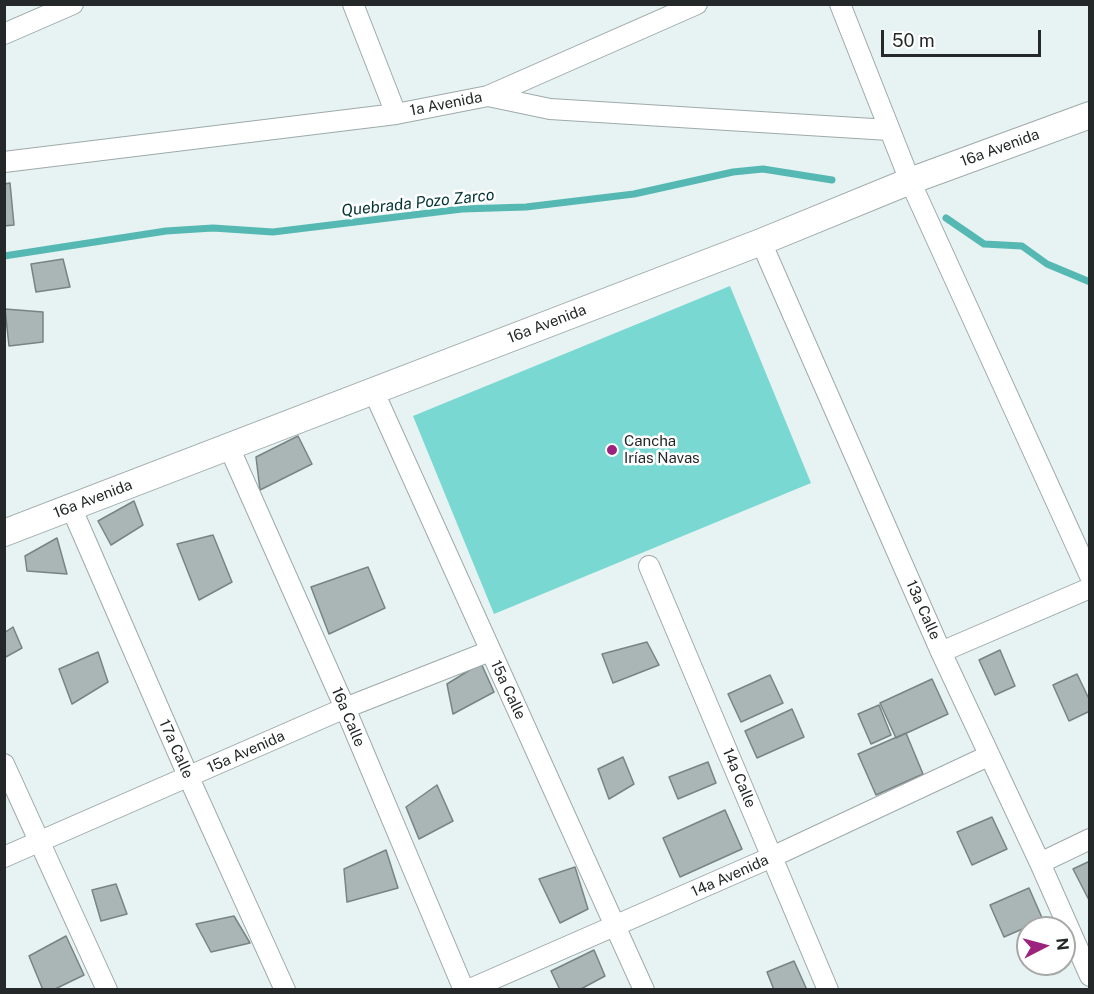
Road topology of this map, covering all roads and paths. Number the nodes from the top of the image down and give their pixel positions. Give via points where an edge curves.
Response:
1 (73, 4) edge
2 (353, 4) edge
3 (697, 4) edge
4 (840, 4) edge
5 (4, 34) edge
6 (488, 96) junction
7 (396, 114) junction
8 (1089, 115) edge
9 (889, 130) junction
10 (4, 162) edge
11 (910, 181) junction
12 (761, 242) junction
13 (373, 390) junction
14 (229, 447) junction
15 (71, 507) junction
16 (4, 533) edge
17 (649, 566) dead end
18 (1089, 576) edge
19 (1089, 588) edge
20 (490, 651) junction
21 (941, 652) junction
22 (345, 708) junction
23 (988, 756) junction
24 (4, 764) edge
25 (189, 778) junction
26 (1089, 839) edge
27 (40, 843) junction
28 (4, 857) edge
29 (772, 857) junction
30 (1040, 863) junction
31 (616, 927) junction
32 (1089, 976) edge
33 (107, 990) edge
34 (285, 990) edge
35 (466, 990) edge
36 (644, 990) edge
37 (828, 990) edge

1 - 5 street
2 - 7 street
3 - 6 street
4 - 9 street
6 - 7 street, 1a Avenida
6 - 9 street, 1a Avenida via 550,108
7 - 10 street, 1a Avenida
8 - 11 street, 16a Avenida
9 - 11 street
11 - 12 street, 16a Avenida
11 - 18 street
12 - 13 street, 16a Avenida
12 - 21 street, 13a Calle
13 - 14 street, 16a Avenida
13 - 20 street, 15a Calle
14 - 15 street, 16a Avenida
14 - 22 street, 16a Calle
15 - 16 street, 16a Avenida
15 - 25 street, 17a Calle
17 - 29 street, 14a Calle
19 - 21 street
20 - 22 street, 15a Avenida
20 - 31 street, 15a Calle
21 - 23 street, 13a Calle
22 - 25 street, 15a Avenida
22 - 35 street, 16a Calle
23 - 29 street, 14a Avenida
23 - 30 street, 13a Calle
24 - 27 street
25 - 27 street, 15a Avenida
25 - 34 street, 17a Calle
26 - 30 street
27 - 28 street, 15a Avenida
27 - 33 street
29 - 31 street, 14a Avenida
29 - 37 street, 14a Calle
30 - 32 street, 13a Calle
31 - 35 street, 14a Avenida
31 - 36 street, 15a Calle

